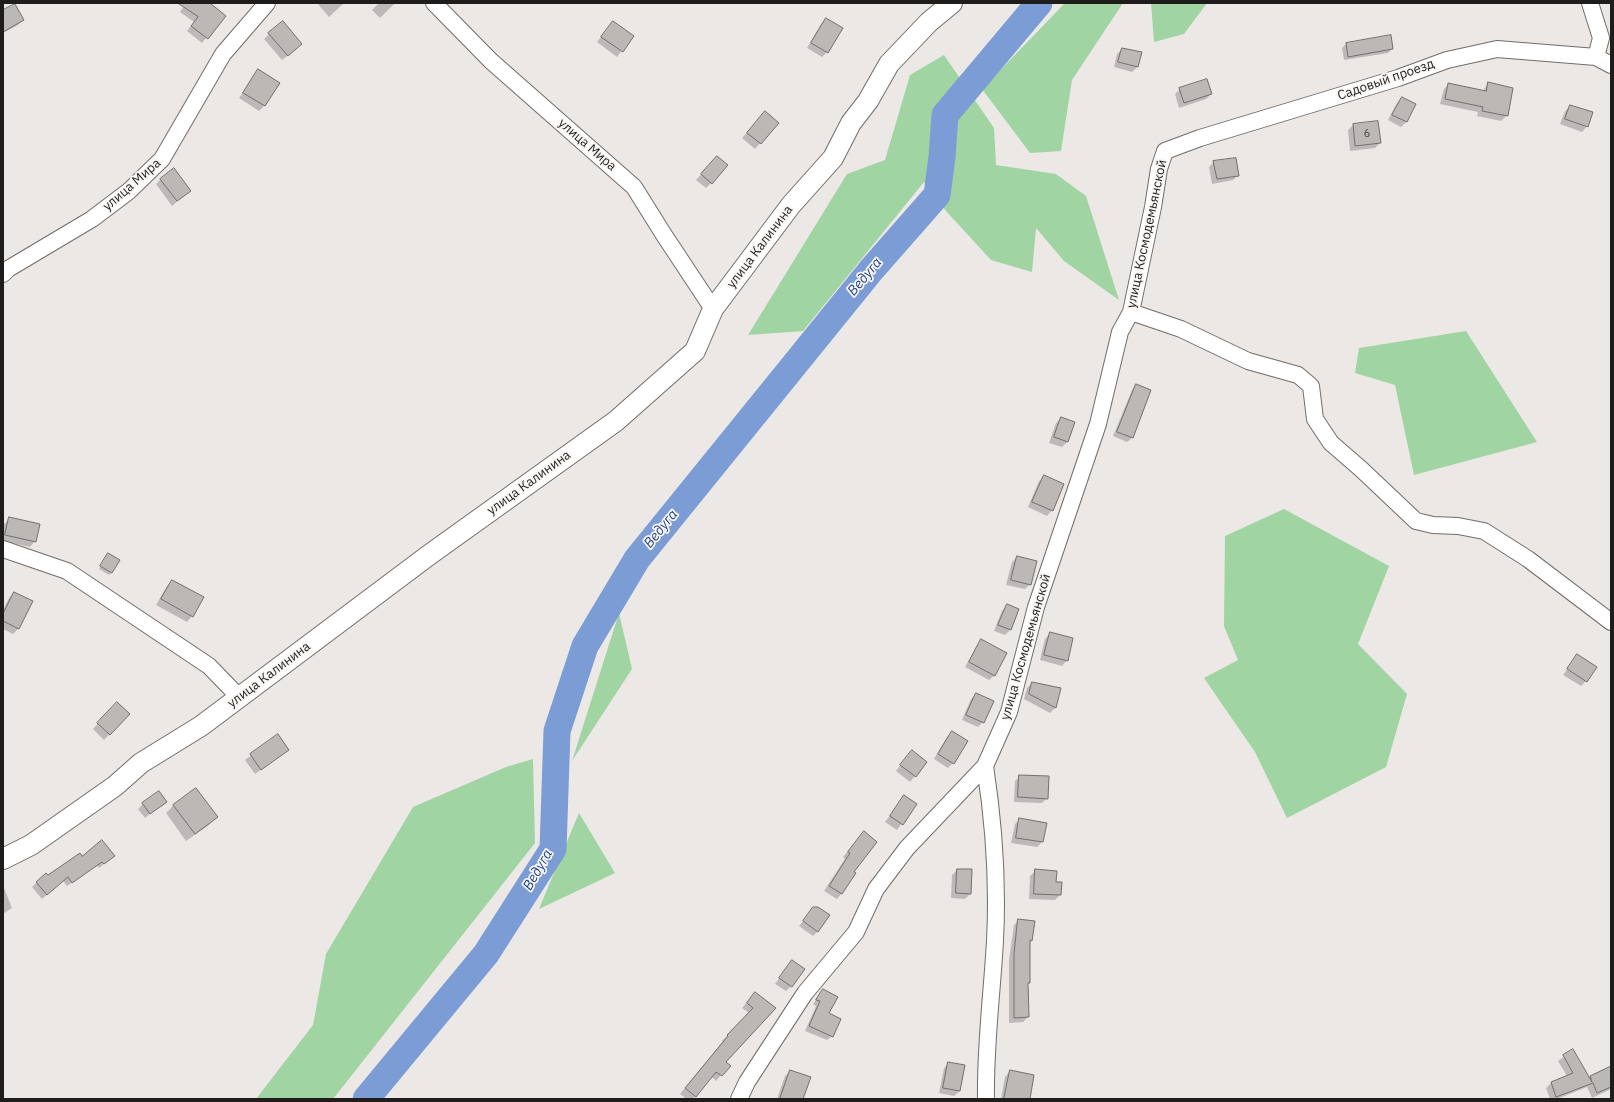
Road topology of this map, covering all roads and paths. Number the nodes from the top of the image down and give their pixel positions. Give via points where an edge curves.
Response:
1 (267, 3) edge
2 (434, 3) edge
3 (952, 3) edge
4 (1590, 3) edge
5 (1596, 57) junction
6 (1611, 65) edge
7 (1165, 150) joint
8 (3, 274) edge
9 (713, 309) junction
10 (1131, 312) junction
11 (3, 549) edge
12 (1611, 622) edge
13 (239, 697) junction
14 (985, 766) junction
15 (3, 859) edge
16 (739, 1099) edge
17 (986, 1099) edge

1 - 8 street, улица Мира via 224,54 162,159 129,191 92,219
2 - 9 street, улица Мира via 491,61 634,187
3 - 9 street, улица Калинина via 929,22 889,64 868,101 851,123 833,158 791,205
4 - 5 street via 1601,38
5 - 6 street, Садовый проезд
5 - 7 street, Садовый проезд via 1497,50 1447,60 1398,78
7 - 10 street, улица Космодемьянской
9 - 13 street, улица Калинина via 695,351 616,421
10 - 12 street via 1181,330 1248,361 1298,375 1311,386 1315,419 1331,444 1416,520 1433,525 1484,531 1528,559
10 - 14 street, улица Космодемьянской via 1120,332 1098,424 1036,607 1009,712
11 - 13 street via 67,571 209,666
13 - 15 street, улица Калинина via 201,726 141,763 115,786 37,841
14 - 16 street, улица Космодемьянской via 907,848 876,890 856,932 806,993 747,1082
14 - 17 street via 995,858 995,940 985,1072

